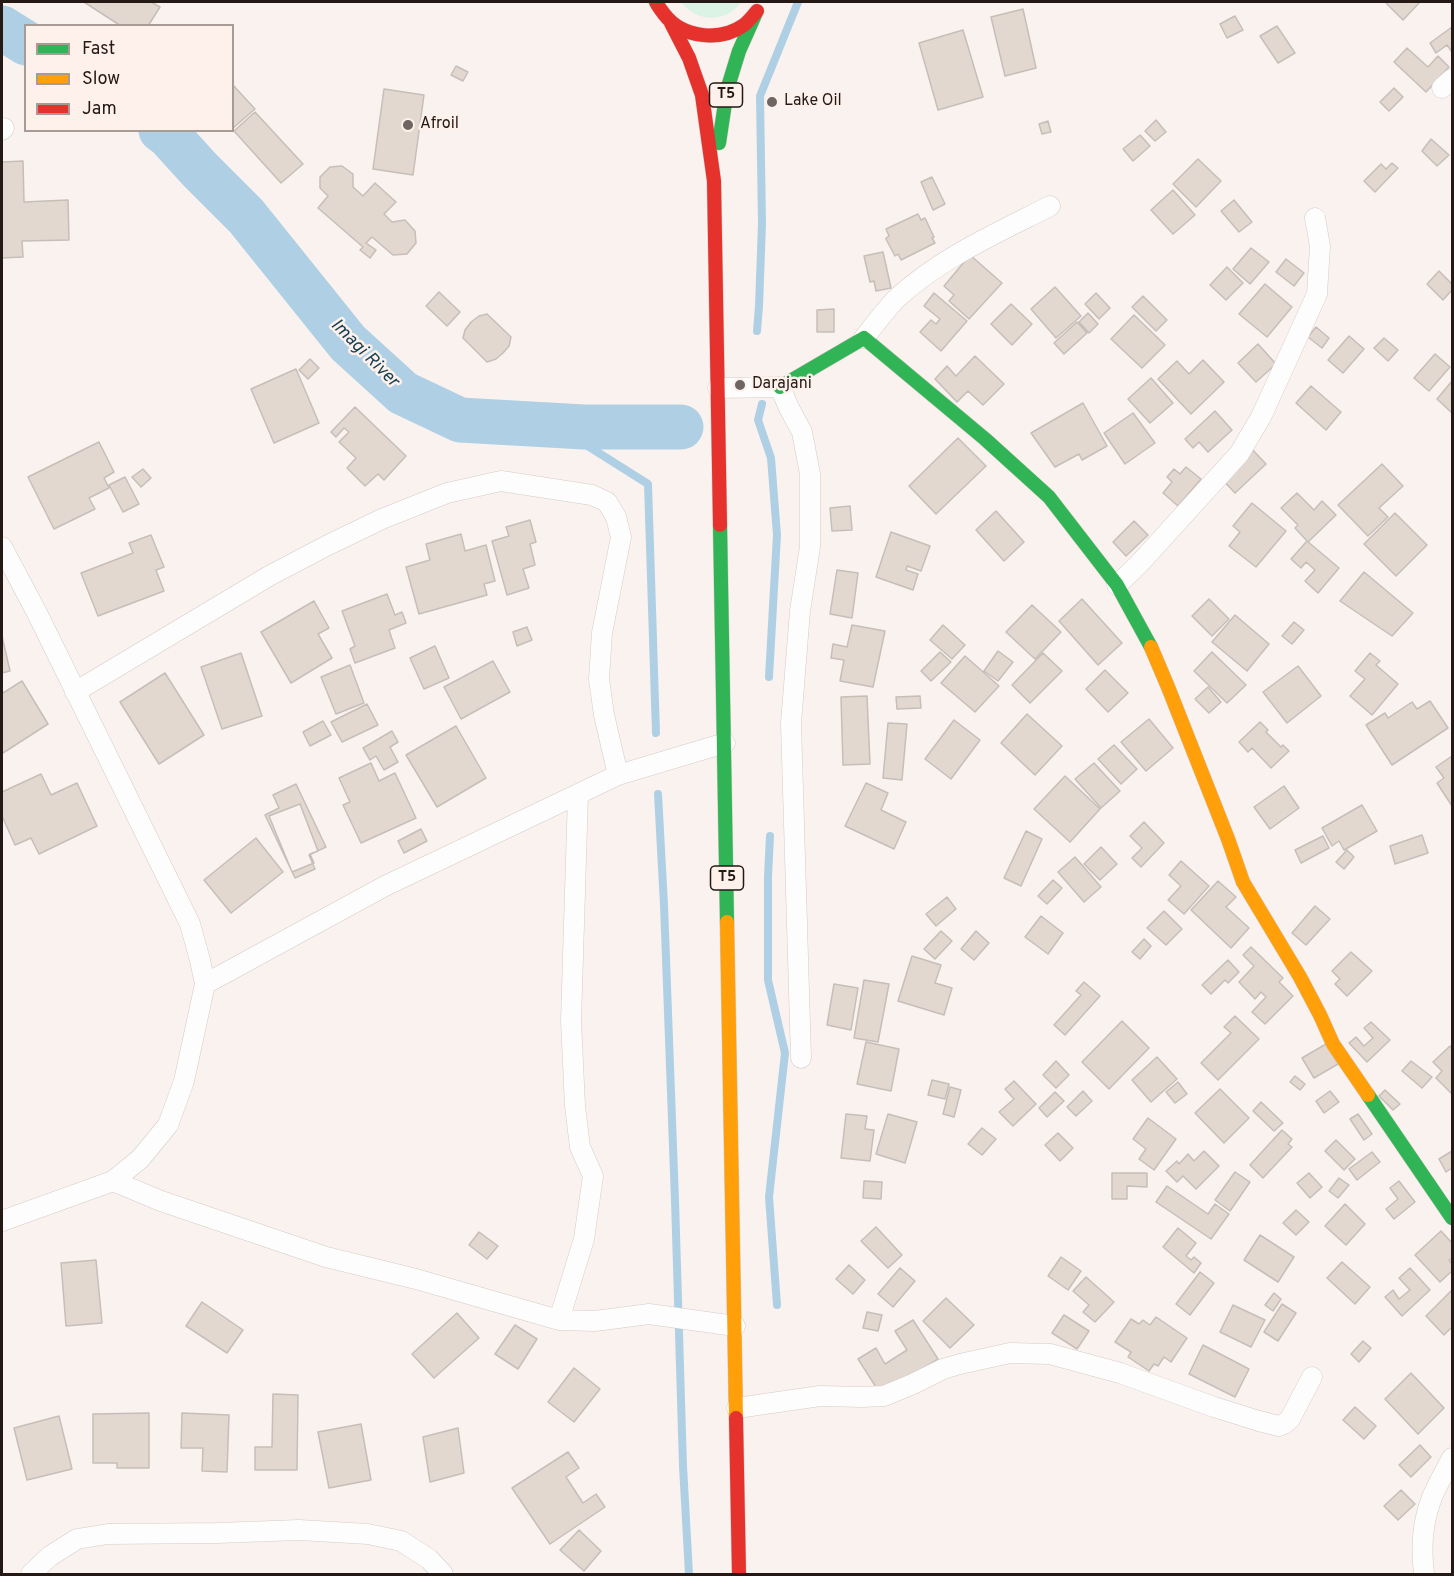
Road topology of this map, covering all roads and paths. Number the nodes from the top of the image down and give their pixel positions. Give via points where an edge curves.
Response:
1 (763, 2) edge
2 (656, 3) edge
3 (755, 15) junction
4 (672, 23) junction
5 (714, 181) junction
6 (1050, 206) dead end
7 (1315, 218) dead end
8 (864, 338) junction
9 (780, 387) junction
10 (718, 388) junction
11 (2, 547) edge
12 (1117, 585) junction
13 (75, 692) junction
14 (725, 743) junction
15 (618, 775) junction
16 (578, 794) junction
17 (205, 984) junction
18 (801, 1058) dead end
19 (113, 1181) junction
20 (1452, 1218) edge
21 (2, 1221) edge
22 (559, 1320) junction
23 (735, 1326) junction
24 (1312, 1377) dead end
25 (736, 1408) junction
26 (1452, 1458) edge
27 (31, 1575) edge
28 (444, 1575) edge
29 (740, 1575) edge
30 (1424, 1575) edge

1 - 3 main road, T5
2 - 4 main road, T5
3 - 4 main road, T5 via 730,33 715,37 691,34
3 - 5 main road, T5 via 727,90
4 - 5 main road, T5 via 702,95
5 - 10 main road, T5
6 - 8 street via 968,248 924,276 895,300
7 - 12 street via 1320,246 1317,294 1260,417 1239,454
8 - 9 main road
8 - 12 main road via 1049,497
9 - 10 street
9 - 18 street via 802,432 810,474 810,547 790,723
10 - 14 main road, T5
11 - 13 street
12 - 20 main road via 1168,687 1243,882 1300,977 1333,1044
13 - 15 street via 269,576 373,523 436,498 501,481 580,493 607,502 621,537 602,633 599,679
13 - 17 street via 190,924
14 - 15 street
14 - 23 main road, T5
15 - 16 street
16 - 17 street via 385,886
16 - 22 street via 571,1021 580,1147 593,1176 584,1239
17 - 19 street via 184,1081 168,1125 140,1159
19 - 21 street
19 - 22 street via 326,1257
22 - 23 street via 595,1321 649,1314
23 - 25 main road, T5
24 - 25 street via 1290,1419 1279,1426 1120,1373 1050,1354 1030,1353 1010,1353 943,1369 884,1396 820,1396
25 - 29 main road, T5
26 - 30 street via 1431,1500 1423,1531
27 - 28 street via 50,1556 77,1539 108,1534 299,1530 368,1534 401,1541 429,1559

